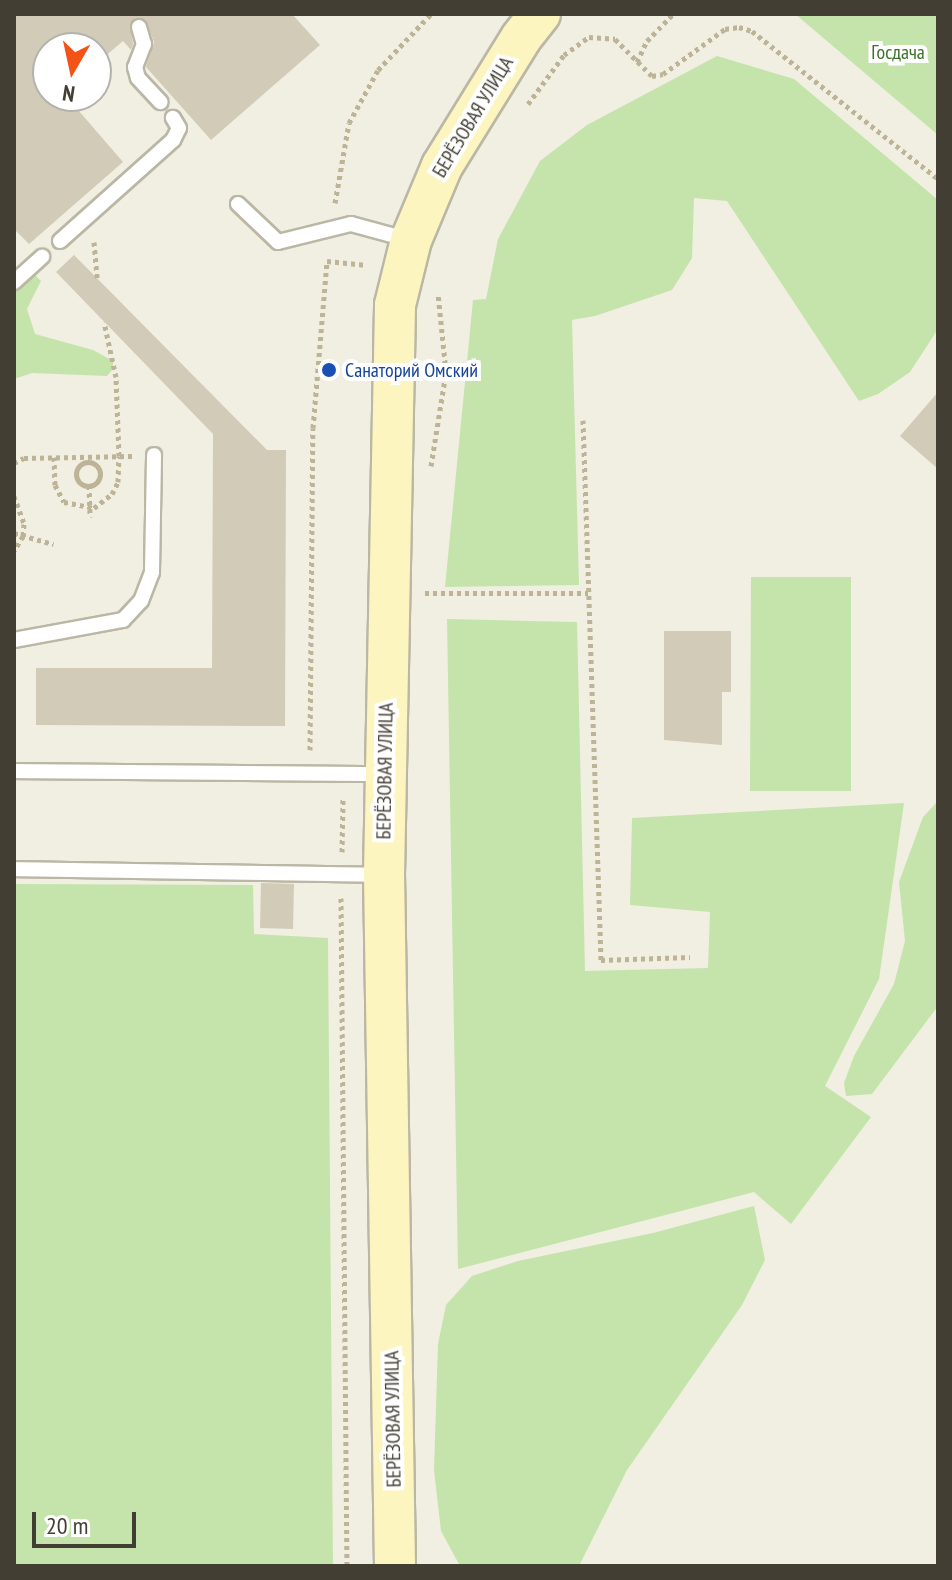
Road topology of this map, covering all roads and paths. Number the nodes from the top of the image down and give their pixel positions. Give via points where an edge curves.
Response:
1 (431, 14) edge
2 (540, 14) edge
3 (673, 14) edge
4 (139, 27) dead end
5 (637, 62) junction
6 (160, 102) dead end
7 (521, 113) dead end
8 (173, 118) dead end
9 (938, 179) edge
10 (238, 204) dead end
11 (331, 229) junction
12 (411, 240) junction
13 (60, 241) dead end
14 (42, 257) dead end
15 (327, 261) dead end
16 (14, 282) edge
17 (438, 286) dead end
18 (104, 322) dead end
19 (583, 420) dead end
20 (439, 434) dead end
21 (154, 455) joint
22 (119, 456) junction
23 (54, 457) junction
24 (88, 459) junction
25 (14, 463) edge
26 (89, 485) junction
27 (14, 496) edge
28 (89, 508) junction
29 (90, 517) dead end
30 (14, 533) edge
31 (23, 536) junction
32 (53, 544) dead end
33 (14, 551) edge
34 (388, 593) junction
35 (588, 593) junction
36 (14, 640) edge
37 (14, 771) edge
38 (385, 774) junction
39 (14, 869) edge
40 (384, 875) junction
41 (690, 957) dead end
42 (395, 1566) edge

1 - 11 path via 378,70 349,123
2 - 12 main road, БЕРЁЗОВАЯ УЛИЦА via 467,121
3 - 5 path via 647,41
4 - 6 lane via 144,44 135,67 138,78
5 - 7 path via 615,39 589,37 564,55
5 - 9 path via 652,76 663,74 725,29 752,31
8 - 13 lane via 179,128 173,140
10 - 11 lane via 278,242
11 - 12 lane via 351,224
11 - 15 path
12 - 34 main road, БЕРЁЗОВАЯ УЛИЦА via 395,305
14 - 16 lane
17 - 20 path via 446,372
18 - 22 path via 116,377
19 - 35 path
21 - 22 path
21 - 36 lane via 152,572 141,601 123,620
22 - 24 path
22 - 28 path via 112,494
23 - 24 path
23 - 25 path
23 - 28 path via 58,494 72,506
24 - 26 path via 100,473
24 - 26 path via 75,475
26 - 28 path
27 - 31 path
28 - 29 path
30 - 31 path
31 - 32 path
31 - 33 path
34 - 35 path
34 - 38 main road, БЕРЁЗОВАЯ УЛИЦА
35 - 41 path via 601,960
37 - 38 lane
38 - 40 main road, БЕРЁЗОВАЯ УЛИЦА
39 - 40 lane
40 - 42 main road, БЕРЁЗОВАЯ УЛИЦА

